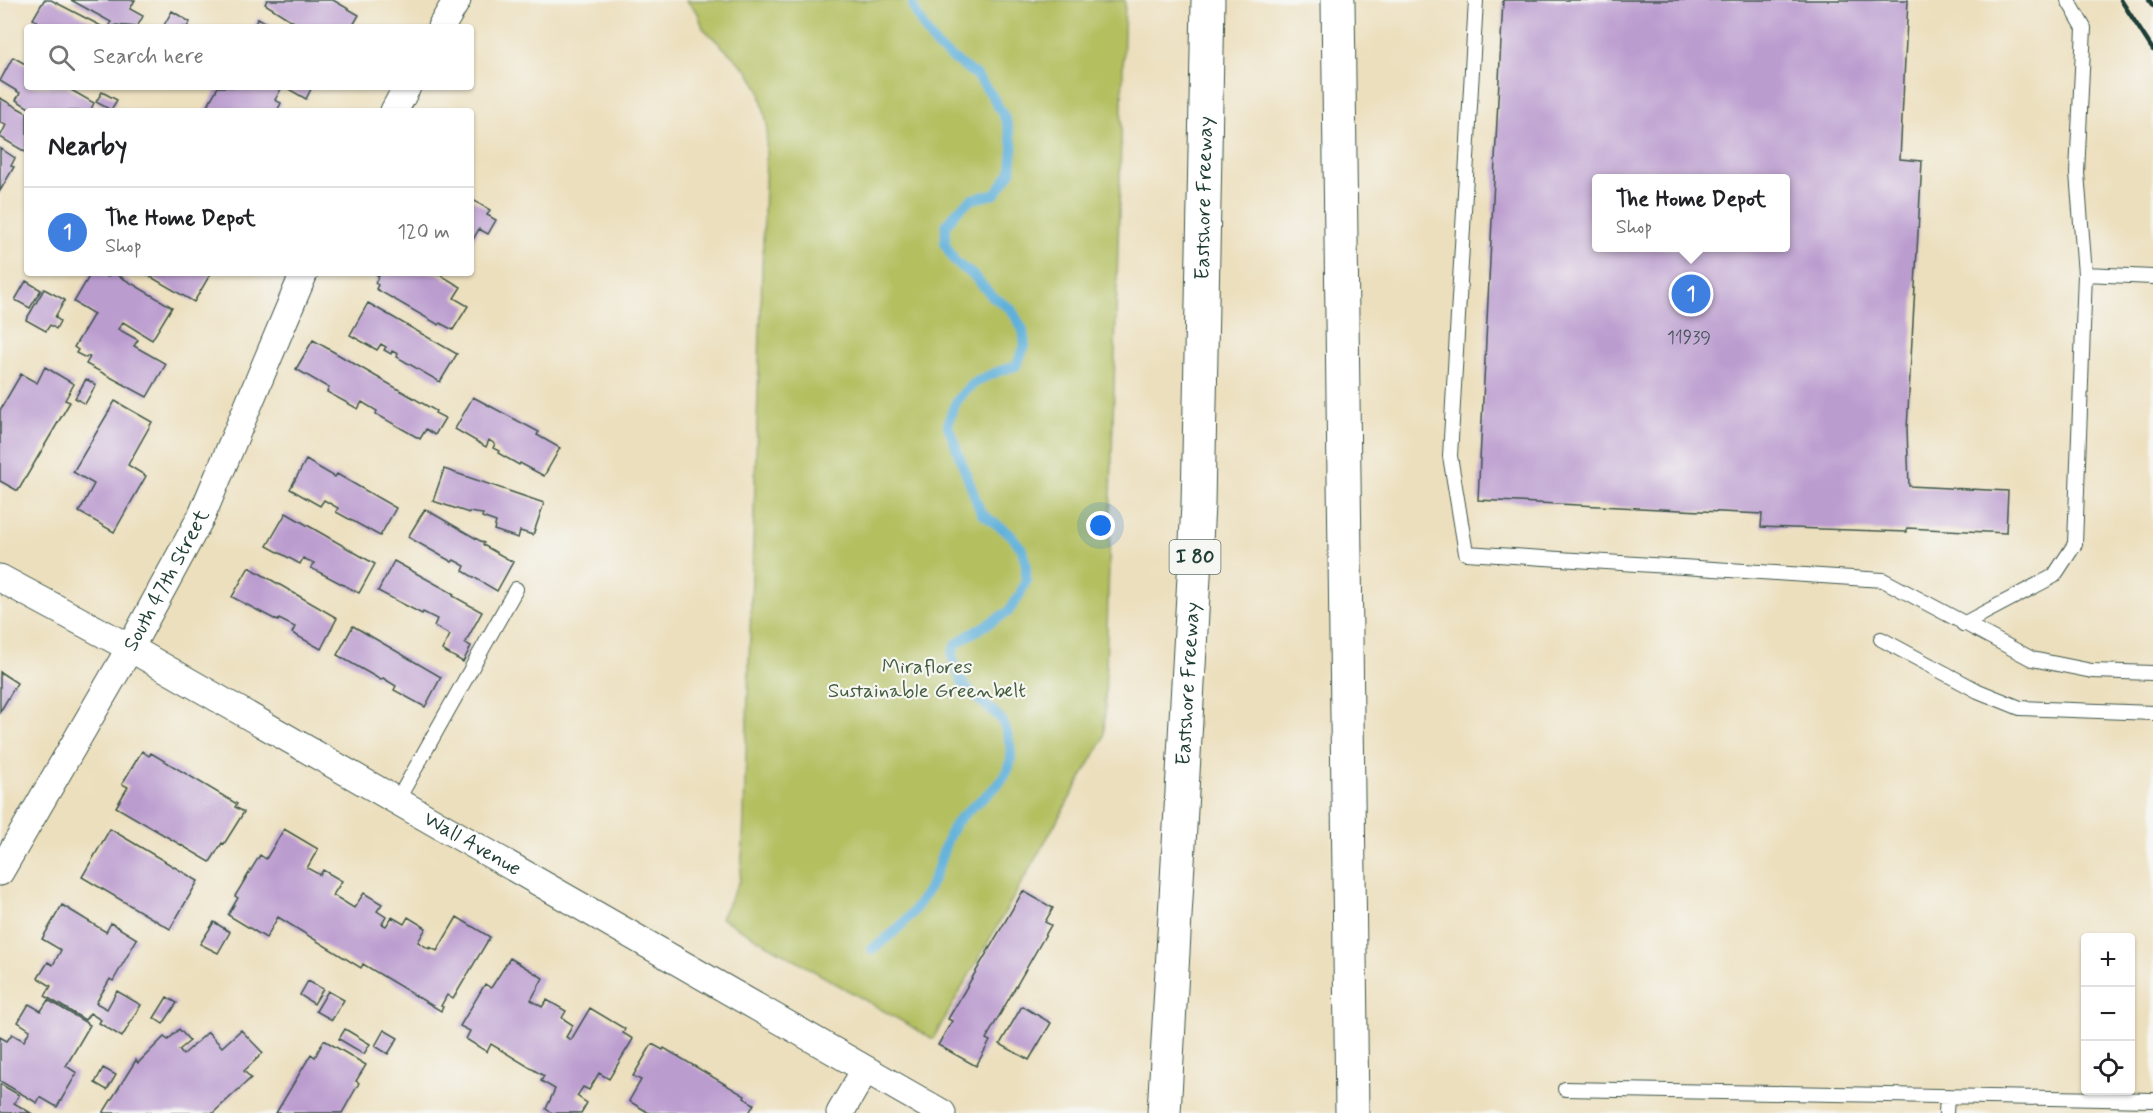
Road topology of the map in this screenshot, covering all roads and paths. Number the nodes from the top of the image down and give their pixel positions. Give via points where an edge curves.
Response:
1 (457, 0) edge
2 (1208, 0) edge
3 (1338, 0) edge
4 (1476, 0) edge
5 (2068, 0) edge
6 (443, 24) edge
7 (405, 90) edge
8 (396, 108) edge
9 (2085, 274) junction
10 (303, 276) edge
11 (2153, 277) edge
12 (0, 578) edge
13 (516, 589) dead end
14 (1963, 624) junction
15 (1881, 639) dead end
16 (130, 648) junction
17 (2153, 673) edge
18 (2153, 713) edge
19 (397, 801) junction
20 (0, 872) edge
21 (865, 1070) junction
22 (1565, 1089) dead end
23 (1947, 1097) junction
24 (2153, 1100) edge
25 (1350, 1108) edge
26 (840, 1113) edge
27 (942, 1113) edge
28 (1164, 1113) edge
29 (1946, 1113) edge

1 - 6 street
2 - 28 highway, Eastshore Freeway / I 80 via 1198,505
3 - 25 highway
4 - 14 lane via 1450,456 1466,553 1883,580
5 - 9 lane via 2084,27 2077,173
7 - 8 street
9 - 11 lane
9 - 14 lane via 2075,544 2054,576
10 - 16 street, South 47th Street via 202,515
12 - 16 street, Wall Avenue
13 - 19 lane
14 - 17 lane via 2032,659 2092,671
15 - 18 lane via 1977,691 2020,708
16 - 19 street, Wall Avenue
16 - 20 street, South 47th Street
19 - 21 street, Wall Avenue
21 - 26 street
21 - 27 street, Wall Avenue
22 - 23 lane
23 - 24 lane
23 - 29 lane

